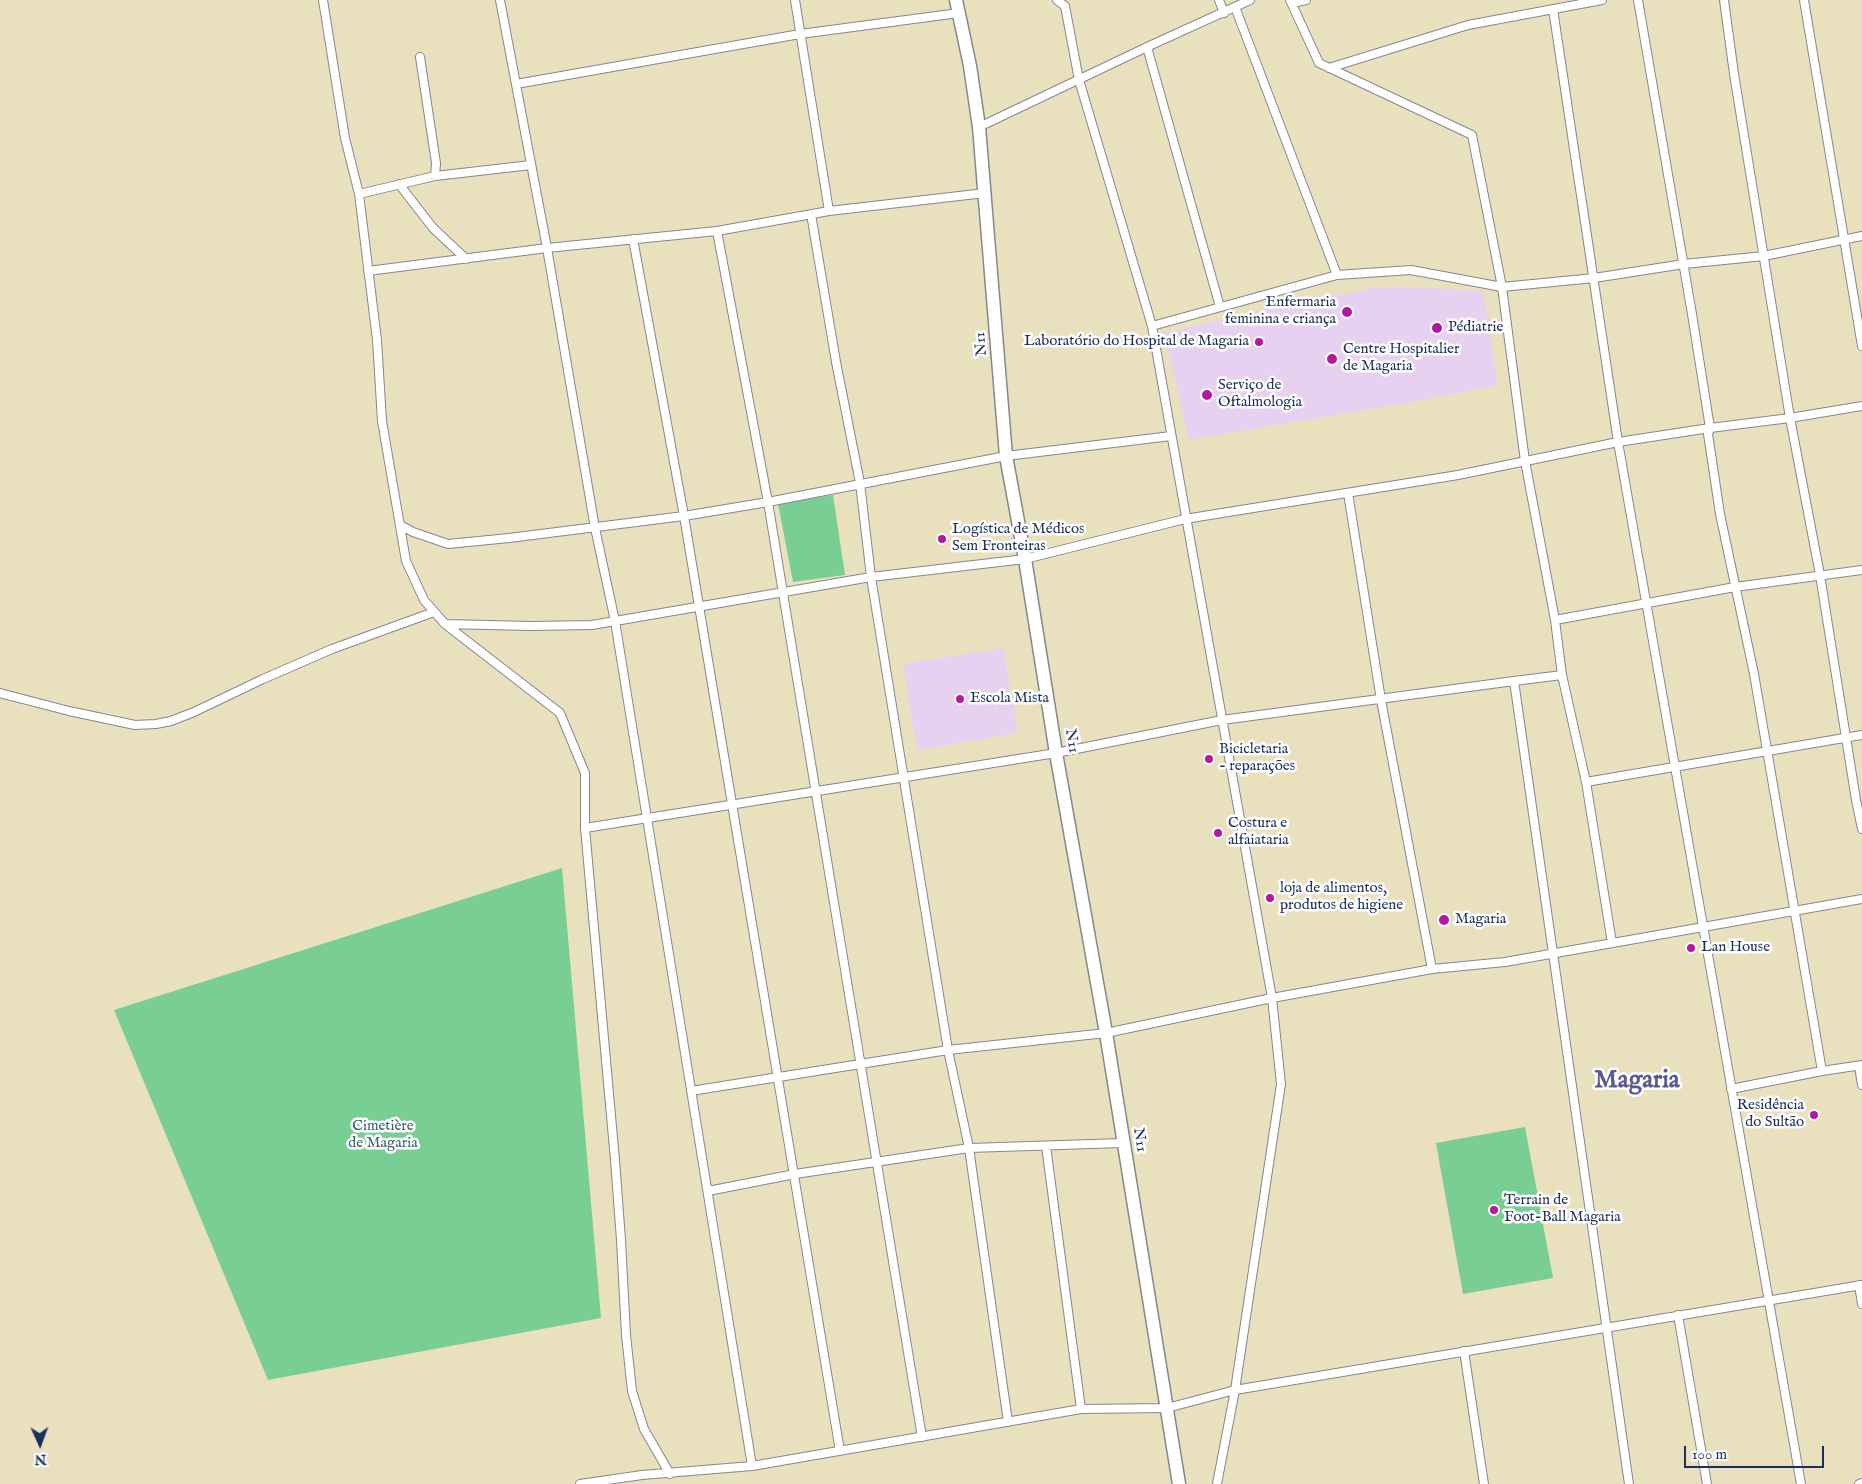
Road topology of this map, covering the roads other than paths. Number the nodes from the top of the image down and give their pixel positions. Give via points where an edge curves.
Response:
1 (323, 0) edge
2 (500, 0) edge
3 (795, 0) edge
4 (1057, 0) edge
5 (1219, 0) edge
6 (1250, 0) edge
7 (1306, 0) edge
8 (1602, 0) edge
9 (1638, 0) edge
10 (1724, 0) edge
11 (1804, 0) edge
12 (1291, 2) edge
13 (958, 3) edge
14 (1066, 3) edge
15 (1235, 8) junction
16 (1553, 9) junction
17 (1224, 13) junction
18 (800, 34) junction
19 (1147, 47) junction
20 (420, 57) dead end
21 (1329, 68) junction
22 (1079, 80) junction
23 (516, 84) junction
24 (979, 127) junction
25 (532, 165) junction
26 (435, 176) junction
27 (399, 184) junction
28 (984, 193) junction
29 (359, 194) junction
30 (829, 211) junction
31 (811, 214) junction
32 (717, 231) junction
33 (1862, 236) edge
34 (633, 238) junction
35 (1843, 238) junction
36 (548, 248) junction
37 (1764, 256) junction
38 (466, 259) junction
39 (1684, 264) junction
40 (368, 271) junction
41 (1338, 275) junction
42 (1594, 278) junction
43 (1502, 287) junction
44 (1220, 307) junction
45 (1152, 326) junction
46 (1862, 346) edge
47 (1862, 406) edge
48 (1790, 418) junction
49 (1710, 428) junction
50 (1171, 436) junction
51 (1618, 442) junction
52 (1006, 456) junction
53 (1525, 461) junction
54 (860, 483) junction
55 (1348, 493) junction
56 (768, 502) junction
57 (684, 516) junction
58 (1185, 518) junction
59 (400, 526) junction
60 (595, 528) junction
61 (1025, 559) junction
62 (1862, 570) edge
63 (1820, 575) junction
64 (871, 577) junction
65 (1735, 587) junction
66 (783, 592) junction
67 (1647, 603) junction
68 (699, 606) junction
69 (434, 612) junction
70 (1555, 620) junction
71 (615, 621) junction
72 (445, 624) junction
73 (1562, 676) junction
74 (1514, 681) junction
75 (0, 694) edge
76 (1381, 700) junction
77 (1222, 720) junction
78 (1862, 735) edge
79 (1847, 738) junction
80 (1767, 751) junction
81 (1056, 753) junction
82 (1676, 766) junction
83 (903, 777) junction
84 (1586, 782) junction
85 (815, 791) junction
86 (732, 804) junction
87 (647, 818) junction
88 (585, 828) junction
89 (1862, 829) edge
90 (1862, 898) edge
91 (1794, 910) junction
92 (1704, 926) junction
93 (1612, 944) junction
94 (1553, 954) junction
95 (1432, 969) junction
96 (1272, 998) junction
97 (1106, 1034) junction
98 (948, 1050) junction
99 (860, 1064) junction
100 (1861, 1065) edge
101 (1822, 1071) junction
102 (778, 1078) junction
103 (1862, 1084) edge
104 (1731, 1089) junction
105 (691, 1092) junction
106 (1122, 1142) junction
107 (1046, 1146) junction
108 (969, 1148) junction
109 (876, 1163) junction
110 (795, 1174) junction
111 (708, 1191) junction
112 (1860, 1285) edge
113 (1769, 1300) junction
114 (1862, 1304) edge
115 (1678, 1315) junction
116 (1607, 1327) junction
117 (1464, 1351) junction
118 (1235, 1390) junction
119 (1167, 1408) junction
120 (1081, 1409) junction
121 (1008, 1422) junction
122 (922, 1437) junction
123 (840, 1451) junction
124 (752, 1466) junction
125 (670, 1474) junction
126 (580, 1484) edge
127 (1179, 1484) edge
128 (1217, 1484) edge
129 (1484, 1484) edge
130 (1629, 1484) edge
131 (1707, 1484) edge
132 (1801, 1484) edge

1 - 29 street via 345,138
2 - 23 street
3 - 18 street
4 - 14 street
5 - 17 street
6 - 15 street
7 - 12 street
8 - 16 street
9 - 39 street
10 - 37 street
11 - 35 street
12 - 21 street via 1319,64
13 - 18 street
13 - 24 main road, N11
14 - 22 street
15 - 17 street
15 - 41 street
16 - 21 street via 1468,24
16 - 42 street
17 - 19 street
18 - 23 street
18 - 30 street
19 - 22 street
19 - 44 street
20 - 26 street via 436,163
21 - 43 street via 1472,135
22 - 24 street
22 - 45 street
23 - 25 street
24 - 28 main road, N11
25 - 26 street
25 - 36 street
26 - 27 street
27 - 29 street
27 - 38 street via 433,228
28 - 30 street
28 - 52 main road, N11
29 - 40 street
30 - 31 street
31 - 32 street
31 - 54 street
32 - 34 street
32 - 56 street
33 - 35 street
34 - 36 street
34 - 57 street
35 - 37 street
35 - 46 street
36 - 38 street
36 - 60 street
37 - 39 street
37 - 48 street
38 - 40 street
39 - 42 street
39 - 49 street
40 - 59 street via 383,428
41 - 43 street via 1411,270
41 - 44 street
42 - 43 street
42 - 51 street
43 - 53 street
44 - 45 street
45 - 50 street
47 - 48 street
48 - 49 street
48 - 63 street
49 - 51 street
49 - 65 street via 1708,434 1720,514
50 - 52 street
50 - 58 street
51 - 53 street
51 - 67 street
52 - 54 street
52 - 61 main road, N11
53 - 55 street
53 - 70 street
54 - 56 street
54 - 64 street
55 - 58 street
55 - 76 street
56 - 57 street
56 - 66 street
57 - 60 street
57 - 68 street
58 - 61 street
58 - 77 street
59 - 60 street via 448,544
59 - 69 street via 406,560 424,600
60 - 71 street
61 - 64 street
61 - 81 main road, N11
62 - 63 street
63 - 65 street
63 - 79 street
64 - 66 street
64 - 83 street
65 - 67 street
65 - 80 street
66 - 68 street
66 - 85 street
67 - 70 street
67 - 82 street
68 - 71 street
68 - 86 street
69 - 72 street
69 - 75 street via 332,649 194,712 156,724 135,724
70 - 73 street
71 - 72 street via 548,626
71 - 87 street
72 - 88 street via 560,713 586,773
73 - 74 street
73 - 84 street
74 - 76 street
74 - 94 street
76 - 77 street
76 - 95 street
77 - 81 street
77 - 96 street
78 - 79 street
79 - 80 street
79 - 89 street
80 - 82 street
80 - 91 street
81 - 83 street
81 - 97 main road, N11
82 - 84 street
82 - 92 street
83 - 85 street
83 - 98 street
84 - 93 street
85 - 86 street
85 - 99 street
86 - 87 street
86 - 102 street
87 - 88 street
87 - 105 street
88 - 125 street via 616,1168 632,1390 644,1429
90 - 91 street
91 - 92 street
91 - 101 street
92 - 93 street
92 - 104 street
93 - 94 street
94 - 95 street
94 - 116 street
95 - 96 street
96 - 97 street
96 - 118 street via 1281,1084
97 - 98 street
97 - 106 main road, N11
98 - 99 street
98 - 108 street
99 - 102 street
99 - 109 street
100 - 101 street
100 - 103 street
101 - 104 street
102 - 105 street
102 - 110 street
104 - 113 street
105 - 111 street
106 - 107 street
106 - 119 main road, N11
107 - 108 street
107 - 120 street
108 - 109 street
108 - 121 street
109 - 110 street
109 - 122 street
110 - 111 street
110 - 123 street
111 - 124 street
112 - 113 street
112 - 114 street
113 - 115 street
113 - 132 street
115 - 116 street
115 - 131 street
116 - 117 street
116 - 130 street
117 - 118 street
117 - 129 street
118 - 119 street
118 - 128 street
119 - 120 street
119 - 127 main road, N11
120 - 121 street
121 - 122 street
122 - 123 street
123 - 124 street
124 - 125 street
125 - 126 street

